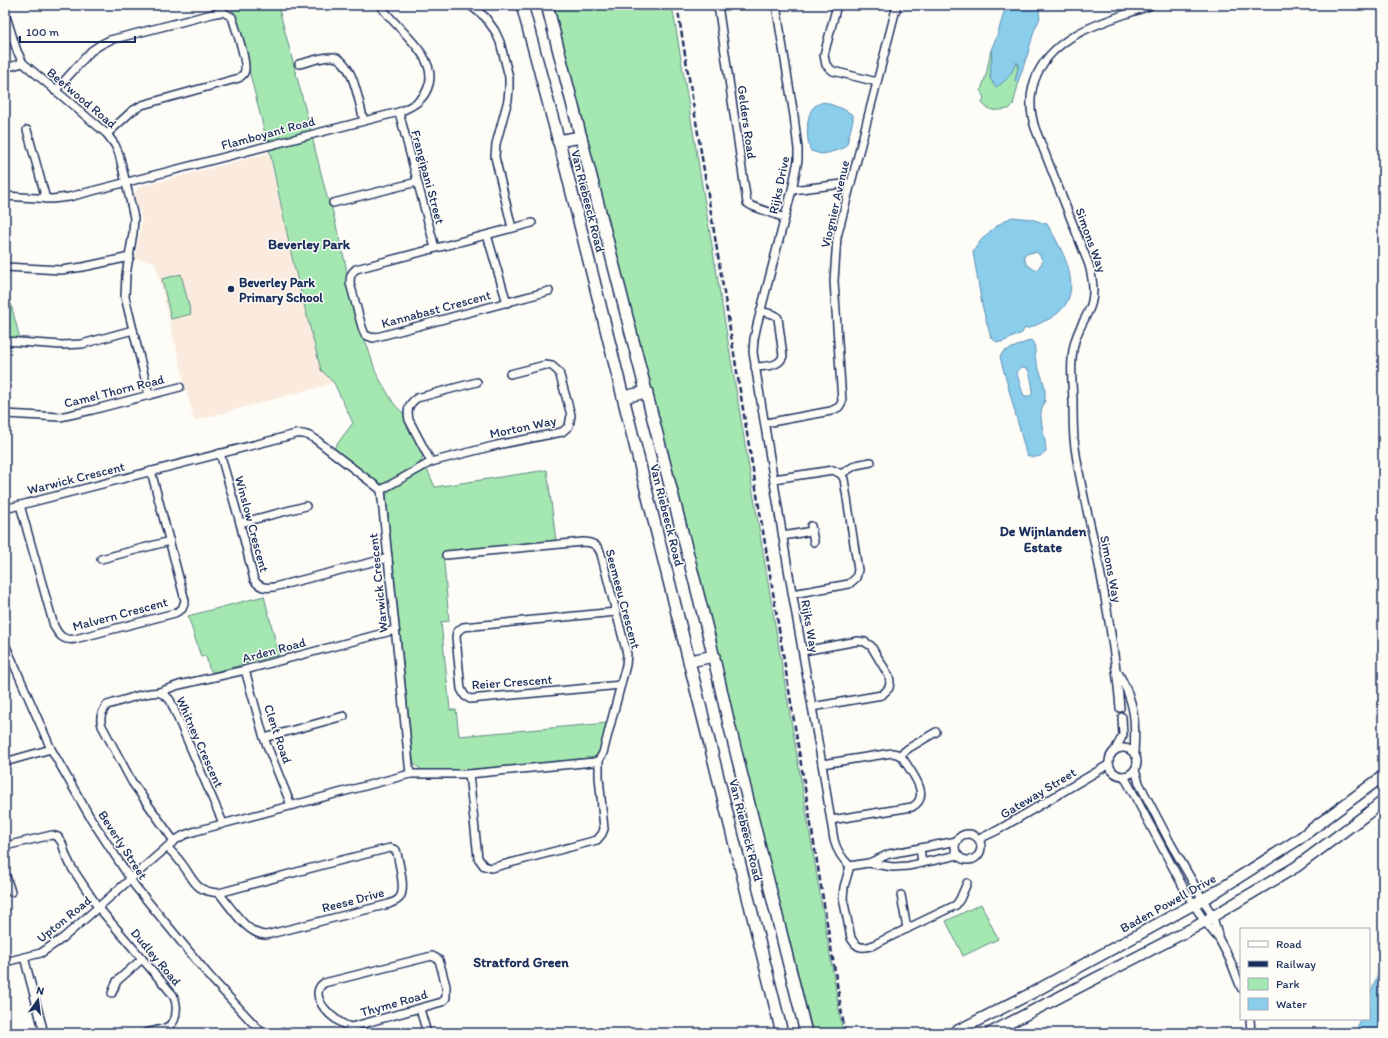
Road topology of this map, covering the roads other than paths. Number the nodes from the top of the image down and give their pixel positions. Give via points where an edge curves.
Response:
1 (380, 5) edge
2 (470, 5) edge
3 (522, 5) edge
4 (547, 5) edge
5 (718, 5) edge
6 (776, 5) edge
7 (837, 5) edge
8 (897, 5) edge
9 (1151, 5) edge
10 (5, 13) edge
11 (23, 63) junction
12 (299, 64) dead end
13 (5, 68) edge
14 (877, 82) junction
15 (55, 90) junction
16 (399, 112) junction
17 (364, 121) junction
18 (27, 130) dead end
19 (107, 134) junction
20 (581, 137) junction
21 (558, 141) junction
22 (126, 182) junction
23 (417, 182) junction
24 (852, 183) junction
25 (792, 190) junction
26 (5, 196) edge
27 (46, 199) junction
28 (333, 203) dead end
29 (785, 218) junction
30 (532, 223) dead end
31 (512, 228) junction
32 (487, 235) junction
33 (434, 248) junction
34 (130, 257) junction
35 (5, 267) edge
36 (549, 291) dead end
37 (507, 303) junction
38 (761, 311) junction
39 (133, 330) junction
40 (5, 341) edge
41 (755, 367) junction
42 (510, 374) dead end
43 (477, 382) dead end
44 (180, 387) dead end
45 (647, 392) junction
46 (149, 395) junction
47 (623, 397) junction
48 (5, 414) edge
49 (766, 423) junction
50 (220, 454) junction
51 (431, 462) junction
52 (871, 462) dead end
53 (151, 472) junction
54 (841, 474) junction
55 (774, 479) junction
56 (381, 490) junction
57 (20, 505) junction
58 (306, 506) dead end
59 (5, 509) edge
60 (240, 523) junction
61 (783, 536) junction
62 (170, 541) junction
63 (814, 542) dead end
64 (446, 555) dead end
65 (388, 558) junction
66 (101, 559) dead end
67 (792, 594) junction
68 (616, 612) junction
69 (395, 630) junction
70 (5, 644) edge
71 (803, 651) junction
72 (714, 656) junction
73 (690, 661) junction
74 (245, 670) junction
75 (1117, 670) junction
76 (621, 685) junction
77 (159, 692) junction
78 (812, 707) junction
79 (1120, 708) dead end
80 (344, 716) dead end
81 (1122, 717) dead end
82 (936, 732) dead end
83 (264, 738) junction
84 (51, 749) junction
85 (1115, 750) junction
86 (1134, 754) junction
87 (900, 755) junction
88 (599, 760) junction
89 (5, 762) edge
90 (822, 764) junction
91 (1108, 765) junction
92 (1135, 770) junction
93 (410, 774) junction
94 (469, 774) junction
95 (1124, 776) junction
96 (1383, 776) edge
97 (1383, 800) edge
98 (291, 805) junction
99 (831, 820) junction
100 (223, 823) junction
101 (979, 838) junction
102 (174, 841) junction
103 (957, 841) junction
104 (5, 846) edge
105 (167, 847) junction
106 (920, 848) junction
107 (958, 855) junction
108 (922, 863) junction
109 (868, 864) junction
110 (850, 866) junction
111 (5, 873) edge
112 (131, 879) junction
113 (967, 882) dead end
114 (11, 892) dead end
115 (219, 893) junction
116 (901, 895) dead end
117 (1198, 902) junction
118 (98, 907) junction
119 (1209, 920) junction
120 (907, 929) junction
121 (24, 957) junction
122 (142, 959) junction
123 (5, 962) edge
124 (1240, 985) edge
125 (112, 993) dead end
126 (420, 1009) junction
127 (1250, 1020) edge
128 (44, 1033) edge
129 (145, 1033) edge
130 (262, 1033) edge
131 (427, 1033) edge
132 (782, 1033) edge
133 (806, 1033) edge
134 (953, 1033) edge
135 (990, 1033) edge
136 (1251, 1033) edge

1 - 16 street, Flamboyant Road via 420,51 430,68 431,76 426,93 414,106
2 - 31 street via 485,17 495,31 508,77 508,100 494,157
3 - 21 main road, Van Riebeeck Road
4 - 20 main road, Van Riebeeck Road
5 - 29 street, Gelders Road via 747,203
6 - 25 street, Rijks Drive via 798,149 798,165
7 - 14 street via 824,55 826,65 833,70
8 - 14 street, Viognier Avenue
9 - 75 street, Simons Way via 1085,30 1062,44 1049,55 1040,68 1031,99 1035,128 1092,276 1092,301 1078,332 1072,359 1074,440
10 - 11 street, Beefwood Road
11 - 13 street
11 - 15 street, Beefwood Road
12 - 17 street via 326,57 333,57 344,63 352,77
14 - 24 street, Viognier Avenue
15 - 19 street, Beefwood Road
15 - 19 street via 91,51 110,40 216,13 223,12 232,17 245,64 244,73 239,78 142,105
16 - 17 street, Flamboyant Road
16 - 23 street, Frangipani Street
17 - 22 street, Flamboyant Road
18 - 27 street
19 - 22 street, Beefwood Road via 117,149
20 - 21 main road
20 - 45 main road, Van Riebeeck Road
21 - 47 main road, Van Riebeeck Road
22 - 27 street, Flamboyant Road via 69,198
22 - 34 street, Beefwood Road via 134,218
23 - 28 street
23 - 33 street, Frangipani Street
24 - 25 street
24 - 49 street, Viognier Avenue via 838,238 834,281 842,402 832,412
25 - 29 street, Rijks Drive
26 - 27 street, Flamboyant Road
29 - 38 street, Rijks Drive
30 - 31 street, Kannabast Crescent
31 - 32 street, Kannabast Crescent
32 - 33 street, Kannabast Crescent
32 - 37 street
33 - 37 street, Kannabast Crescent via 356,269 352,273 350,283 365,335 380,337
34 - 35 street via 61,270
34 - 39 street, Beefwood Road via 125,297
36 - 37 street, Kannabast Crescent
38 - 41 street, Rijks Drive via 754,339
38 - 41 street via 778,318 783,356 777,364
39 - 40 street via 82,344
39 - 46 street, Beefwood Road
41 - 49 street, Rijks Way
42 - 51 street, Morton Way via 545,364 559,372 571,415 569,426 562,432 497,444
43 - 51 street via 417,398 409,406 409,420
44 - 46 street, Camel Thorn Road
45 - 47 main road
45 - 72 main road, Van Riebeeck Road
46 - 48 street, Camel Thorn Road via 60,417
47 - 73 main road, Van Riebeeck Road
49 - 55 street, Rijks Way
50 - 53 street, Warwick Crescent
50 - 56 street, Warwick Crescent via 296,434 308,434
50 - 60 street, Winslow Crescent
51 - 56 street, Morton Way
52 - 54 street via 856,465
53 - 57 street, Warwick Crescent
53 - 62 street, Malvern Crescent
54 - 55 street via 833,470
54 - 67 street via 844,479 858,576 849,584
55 - 61 street, Rijks Way
56 - 65 street, Warwick Crescent
57 - 59 street, Warwick Crescent
57 - 62 street, Malvern Crescent via 54,626 58,634 66,640 175,613 182,609 185,601
58 - 60 street
60 - 65 street, Winslow Crescent via 254,580 262,588
61 - 63 street via 812,529
61 - 67 street, Rijks Way
62 - 66 street
64 - 68 street, Seemeeu Crescent via 591,542 598,547 601,554
65 - 69 street, Warwick Crescent
67 - 71 street, Rijks Way
68 - 76 street, Seemeeu Crescent via 627,654
68 - 76 street, Reier Crescent via 463,626 458,630 456,637 460,689 467,698
69 - 74 street, Arden Road
69 - 93 street, Warwick Crescent
70 - 84 street, Beverly Street
71 - 78 street, Rijks Way
71 - 78 street via 865,642 871,646 890,679 889,688 882,695
72 - 73 main road
72 - 133 main road, Van Riebeeck Road
73 - 132 main road, Van Riebeeck Road
74 - 77 street, Arden Road via 178,685
74 - 83 street, Clent Road
75 - 79 street, Simons Way
75 - 86 street, Simons Way via 1132,702 1135,722
76 - 88 street, Seemeeu Crescent via 603,755
77 - 100 street, Whitney Crescent via 170,700
77 - 102 street, Whitney Crescent via 108,705 103,710 100,721 132,782
78 - 90 street, Rijks Way
80 - 83 street
81 - 85 street via 1123,735
82 - 87 street
83 - 98 street, Clent Road
84 - 89 street
84 - 112 street, Beverly Street
85 - 86 street via 1128,748
85 - 91 street via 1109,756
86 - 92 street via 1137,762
87 - 90 street via 892,753
87 - 99 street via 920,788 918,803 909,808
88 - 94 street
88 - 94 street via 604,829 600,838 491,868 484,866 478,858
90 - 99 street, Rijks Way
91 - 95 street via 1112,772
91 - 101 street, Gateway Street via 998,830
92 - 95 street
92 - 117 street
93 - 94 street
93 - 98 street
95 - 117 street
96 - 117 main road, Baden Powell Drive via 1296,841
97 - 119 main road via 1296,867
98 - 100 street
99 - 110 street, Rijks Way via 837,849
100 - 102 street via 196,830
101 - 103 street via 967,834 959,837
101 - 107 street via 982,847 976,857 968,860
102 - 105 street
103 - 106 street
103 - 107 street
104 - 118 street, Dudley Road via 52,835 58,837 72,868
105 - 112 street
105 - 115 street, Reese Drive via 199,888
106 - 108 street
106 - 109 street via 889,854
107 - 108 street
108 - 109 street via 893,867
109 - 110 street
110 - 120 street via 843,898 854,944 864,948
111 - 114 street
112 - 118 street, Upton Road
112 - 130 street, Beverly Street via 211,978
113 - 120 street via 956,905
115 - 115 street, Reese Drive via 390,848 398,853 403,887 400,897 389,904 266,935 250,930
116 - 120 street
117 - 119 street
117 - 119 street
117 - 134 main road, Baden Powell Drive
118 - 121 street, Upton Road via 49,948
118 - 122 street, Dudley Road
119 - 124 street
119 - 135 main road
121 - 123 street, Upton Road
121 - 128 street
122 - 125 street via 117,981
122 - 129 street, Dudley Road via 173,995 176,1006 174,1024
126 - 126 street, Thyme Road via 351,1027 345,1026 320,1002 318,991 324,983 425,957 434,957 438,960 443,974 446,998 442,1002
126 - 131 street
127 - 136 street

